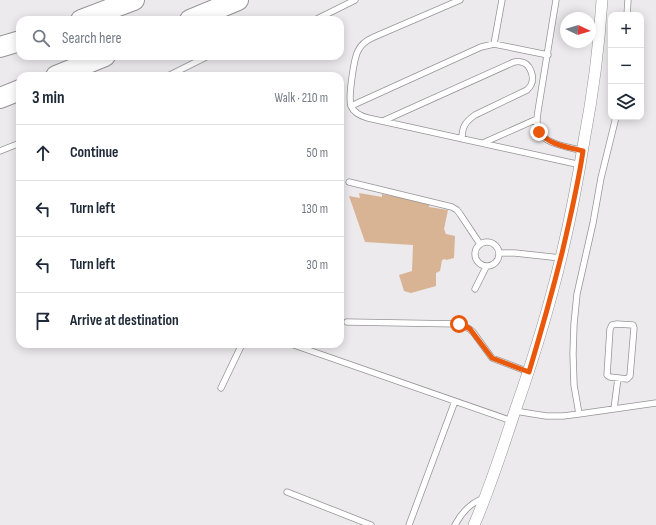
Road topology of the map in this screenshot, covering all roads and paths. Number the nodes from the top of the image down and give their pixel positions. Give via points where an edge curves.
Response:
1 (134, 0) edge
2 (238, 0) edge
3 (355, 0) edge
4 (460, 0) edge
5 (502, 0) edge
6 (556, 0) edge
7 (602, 0) edge
8 (628, 0) edge
9 (627, 12) edge
10 (92, 16) edge
11 (200, 16) edge
12 (323, 16) edge
13 (16, 42) edge
14 (494, 44) junction
15 (0, 47) edge
16 (548, 55) junction
17 (95, 60) edge
18 (200, 60) edge
19 (66, 72) edge
20 (176, 72) edge
21 (16, 92) edge
22 (0, 98) edge
23 (351, 106) junction
24 (537, 119) junction
25 (615, 120) edge
26 (382, 121) junction
27 (462, 139) junction
28 (483, 143) junction
29 (16, 145) edge
30 (0, 151) edge
31 (583, 151) junction
32 (581, 165) junction
33 (349, 182) dead end
34 (480, 244) junction
35 (500, 253) junction
36 (561, 258) junction
37 (486, 267) junction
38 (475, 289) dead end
39 (347, 322) dead end
40 (240, 348) edge
41 (303, 348) edge
42 (529, 372) junction
43 (618, 378) junction
44 (221, 388) dead end
45 (455, 401) junction
46 (656, 403) edge
47 (614, 409) junction
48 (579, 414) junction
49 (514, 416) junction
50 (288, 492) dead end
51 (486, 497) junction
52 (371, 525) edge
53 (409, 525) edge
54 (455, 525) edge
55 (474, 525) edge

1 - 10 highway
2 - 11 highway
3 - 12 lane
4 - 23 lane via 367,40 355,58
5 - 14 lane
6 - 16 lane
7 - 31 street via 597,62
8 - 9 lane
13 - 15 highway
14 - 16 lane
14 - 23 lane via 481,47
16 - 24 lane
17 - 19 highway
18 - 20 lane
21 - 22 highway
23 - 26 lane via 361,116
24 - 28 lane
24 - 31 lane via 539,132 547,140
25 - 48 lane via 576,302 573,354
26 - 27 lane
26 - 27 lane via 514,62 527,65 533,78 527,90 469,119 464,125
27 - 28 lane
28 - 32 lane
29 - 30 lane
31 - 32 street
32 - 36 street
33 - 34 lane via 452,207 457,210
34 - 35 lane via 492,243
34 - 37 lane via 475,251 476,260
35 - 36 lane
35 - 37 lane via 495,264
36 - 42 street
37 - 38 lane
39 - 42 lane via 459,324 470,329 492,358
40 - 44 lane
41 - 45 lane
42 - 49 street
43 - 43 lane via 627,379 630,376 634,328 632,325 611,326 606,375
43 - 47 lane
45 - 49 lane
45 - 53 lane
46 - 47 lane
47 - 48 lane
48 - 49 lane
49 - 51 street
50 - 52 lane
51 - 54 lane via 468,507
51 - 55 street

